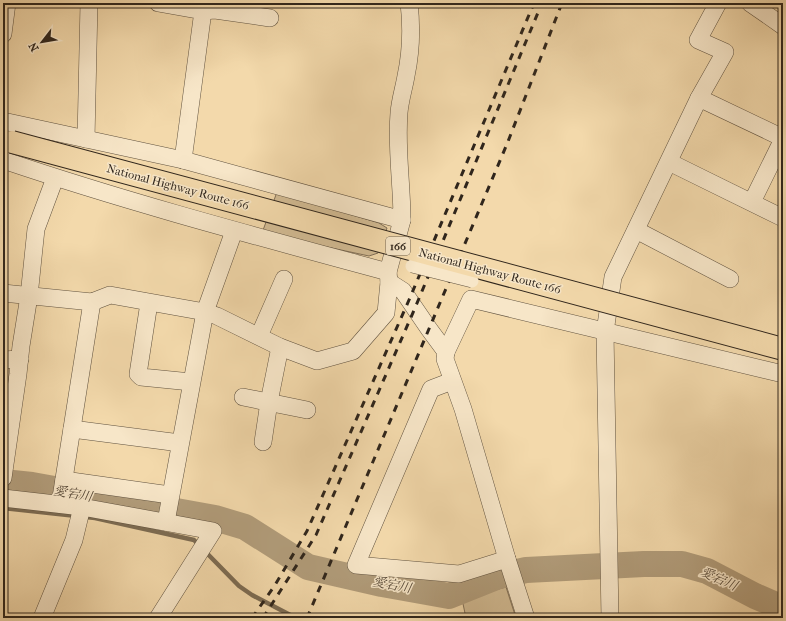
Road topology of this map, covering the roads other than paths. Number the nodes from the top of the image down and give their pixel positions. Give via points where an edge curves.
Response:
1 (7, 3) edge
2 (89, 3) edge
3 (158, 3) edge
4 (409, 3) edge
5 (718, 3) edge
6 (750, 3) edge
7 (203, 11) junction
8 (270, 18) dead end
9 (783, 26) edge
10 (3, 34) edge
11 (699, 98) junction
12 (3, 121) edge
13 (86, 139) junction
14 (783, 139) edge
15 (8, 151) edge
16 (183, 160) junction
17 (669, 162) junction
18 (55, 178) junction
19 (752, 202) junction
20 (783, 218) edge
21 (402, 220) junction
22 (636, 230) junction
23 (234, 231) junction
24 (412, 266) dead end
25 (389, 277) junction
26 (284, 279) dead end
27 (730, 279) dead end
28 (472, 281) dead end
29 (3, 293) edge
30 (29, 296) junction
31 (92, 302) junction
32 (149, 303) junction
33 (204, 312) junction
34 (605, 332) junction
35 (260, 336) junction
36 (280, 347) junction
37 (783, 350) edge
38 (446, 352) junction
39 (11, 359) edge
40 (783, 374) edge
41 (452, 380) junction
42 (191, 382) junction
43 (243, 397) dead end
44 (269, 402) junction
45 (307, 410) dead end
46 (72, 429) junction
47 (263, 442) dead end
48 (180, 443) junction
49 (4, 474) edge
50 (64, 481) junction
51 (170, 496) junction
52 (3, 498) edge
53 (61, 502) junction
54 (80, 513) junction
55 (166, 521) junction
56 (510, 569) junction
57 (42, 618) edge
58 (158, 618) edge
59 (526, 618) edge
60 (610, 618) edge

1 - 10 street
2 - 13 street
3 - 7 street
4 - 21 street via 411,34 399,111 398,149
5 - 11 street via 698,40 725,52
6 - 9 street
7 - 8 street via 215,10
7 - 16 street
11 - 14 street
11 - 17 street
12 - 13 street
13 - 16 street
14 - 19 street
15 - 18 street
15 - 37 highway, National Highway Route 166 / 166, bridge
16 - 21 street
17 - 19 street
17 - 22 street
18 - 23 street
18 - 30 street via 36,229
19 - 20 street
21 - 25 street
22 - 27 street
22 - 34 street via 613,277
23 - 25 street
23 - 33 street
24 - 28 street, bridge
25 - 36 street via 386,313 353,351 317,361
25 - 38 street via 403,291
26 - 35 street
29 - 30 street
30 - 31 street
30 - 39 street via 21,346
31 - 32 street via 110,295
31 - 46 street
32 - 33 street
32 - 42 street via 138,374 141,377
33 - 35 street
33 - 42 street
34 - 38 street via 471,299
34 - 40 street
34 - 60 street
35 - 36 street
36 - 44 street
38 - 41 street via 445,359
39 - 49 street
41 - 56 street via 463,409
41 - 56 street via 431,389 356,565 460,574
42 - 48 street
43 - 44 street
44 - 45 street
44 - 47 street
46 - 48 street
46 - 50 street
48 - 51 street
50 - 51 street
50 - 53 street
51 - 55 street
52 - 53 street
53 - 54 street
54 - 55 street
54 - 57 street via 74,540
55 - 58 street via 213,531
56 - 59 street

